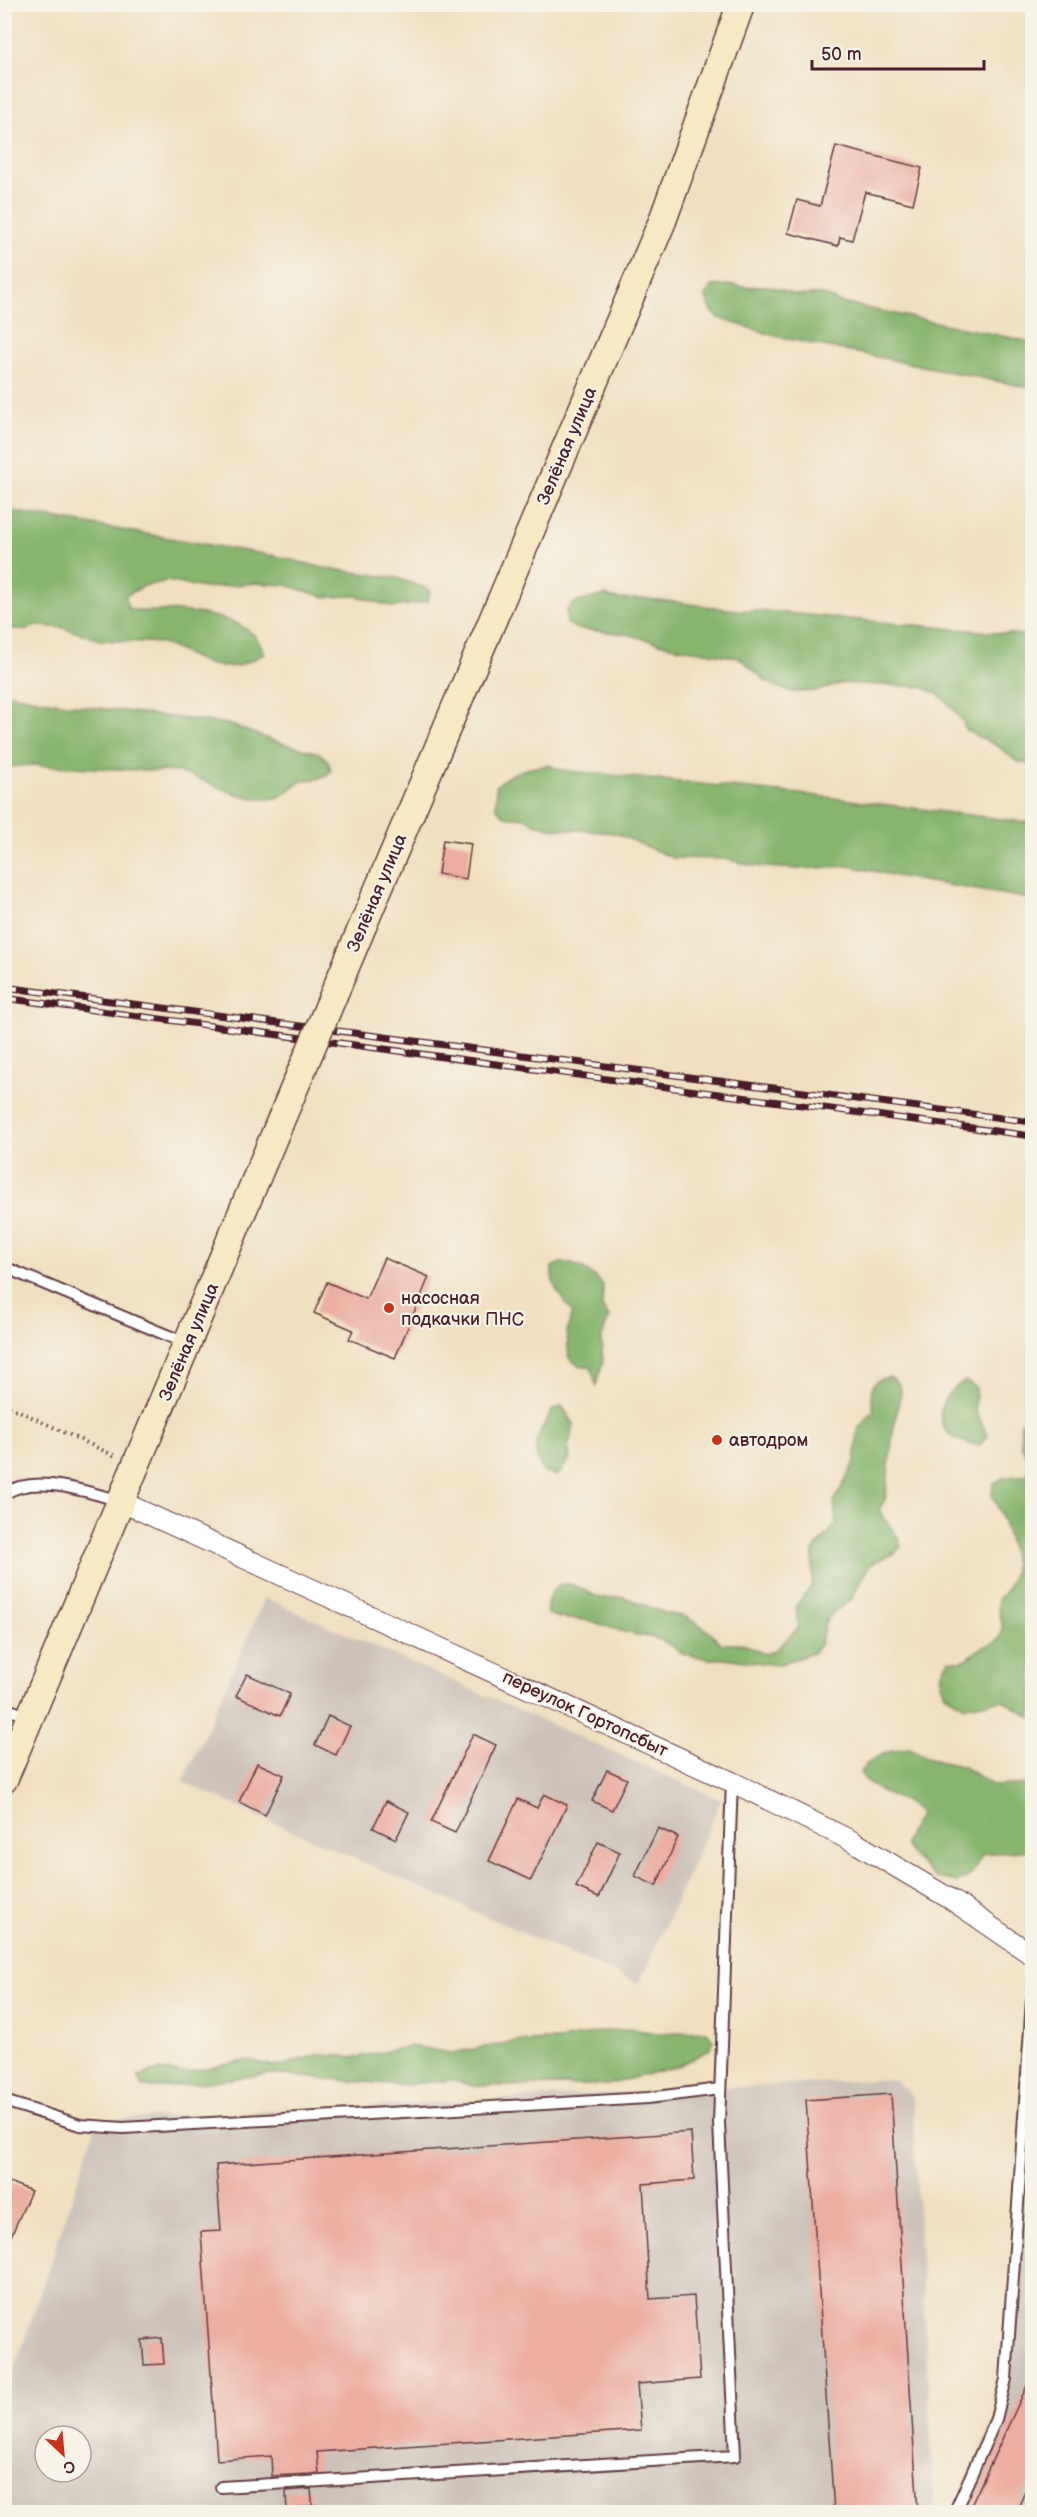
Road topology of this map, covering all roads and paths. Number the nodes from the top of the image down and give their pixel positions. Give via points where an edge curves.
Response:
1 (741, 4) edge
2 (4, 1267) edge
3 (188, 1344) junction
4 (4, 1404) edge
5 (136, 1467) junction
6 (4, 1494) edge
7 (122, 1502) junction
8 (4, 1708) edge
9 (18, 1717) edge
10 (4, 1779) edge
11 (732, 1782) junction
12 (1032, 1955) edge
13 (1032, 2000) edge
14 (720, 2089) junction
15 (4, 2101) edge
16 (221, 2487) dead end
17 (955, 2511) dead end

1 - 3 street, Зелёная улица, bridge via 662,222
2 - 3 lane
3 - 5 street, Зелёная улица
4 - 5 path
5 - 7 street, Зелёная улица
6 - 7 lane via 31,1484 70,1487
7 - 9 street, Зелёная улица
7 - 11 street, переулок Гортопсбыт
8 - 9 lane
9 - 10 street, Зелёная улица
11 - 12 street, переулок Гортопсбыт via 901,1868
11 - 14 lane
13 - 17 lane via 1006,2379 996,2420
14 - 15 lane via 648,2098 123,2128 80,2124
14 - 16 lane via 718,2123 735,2456

